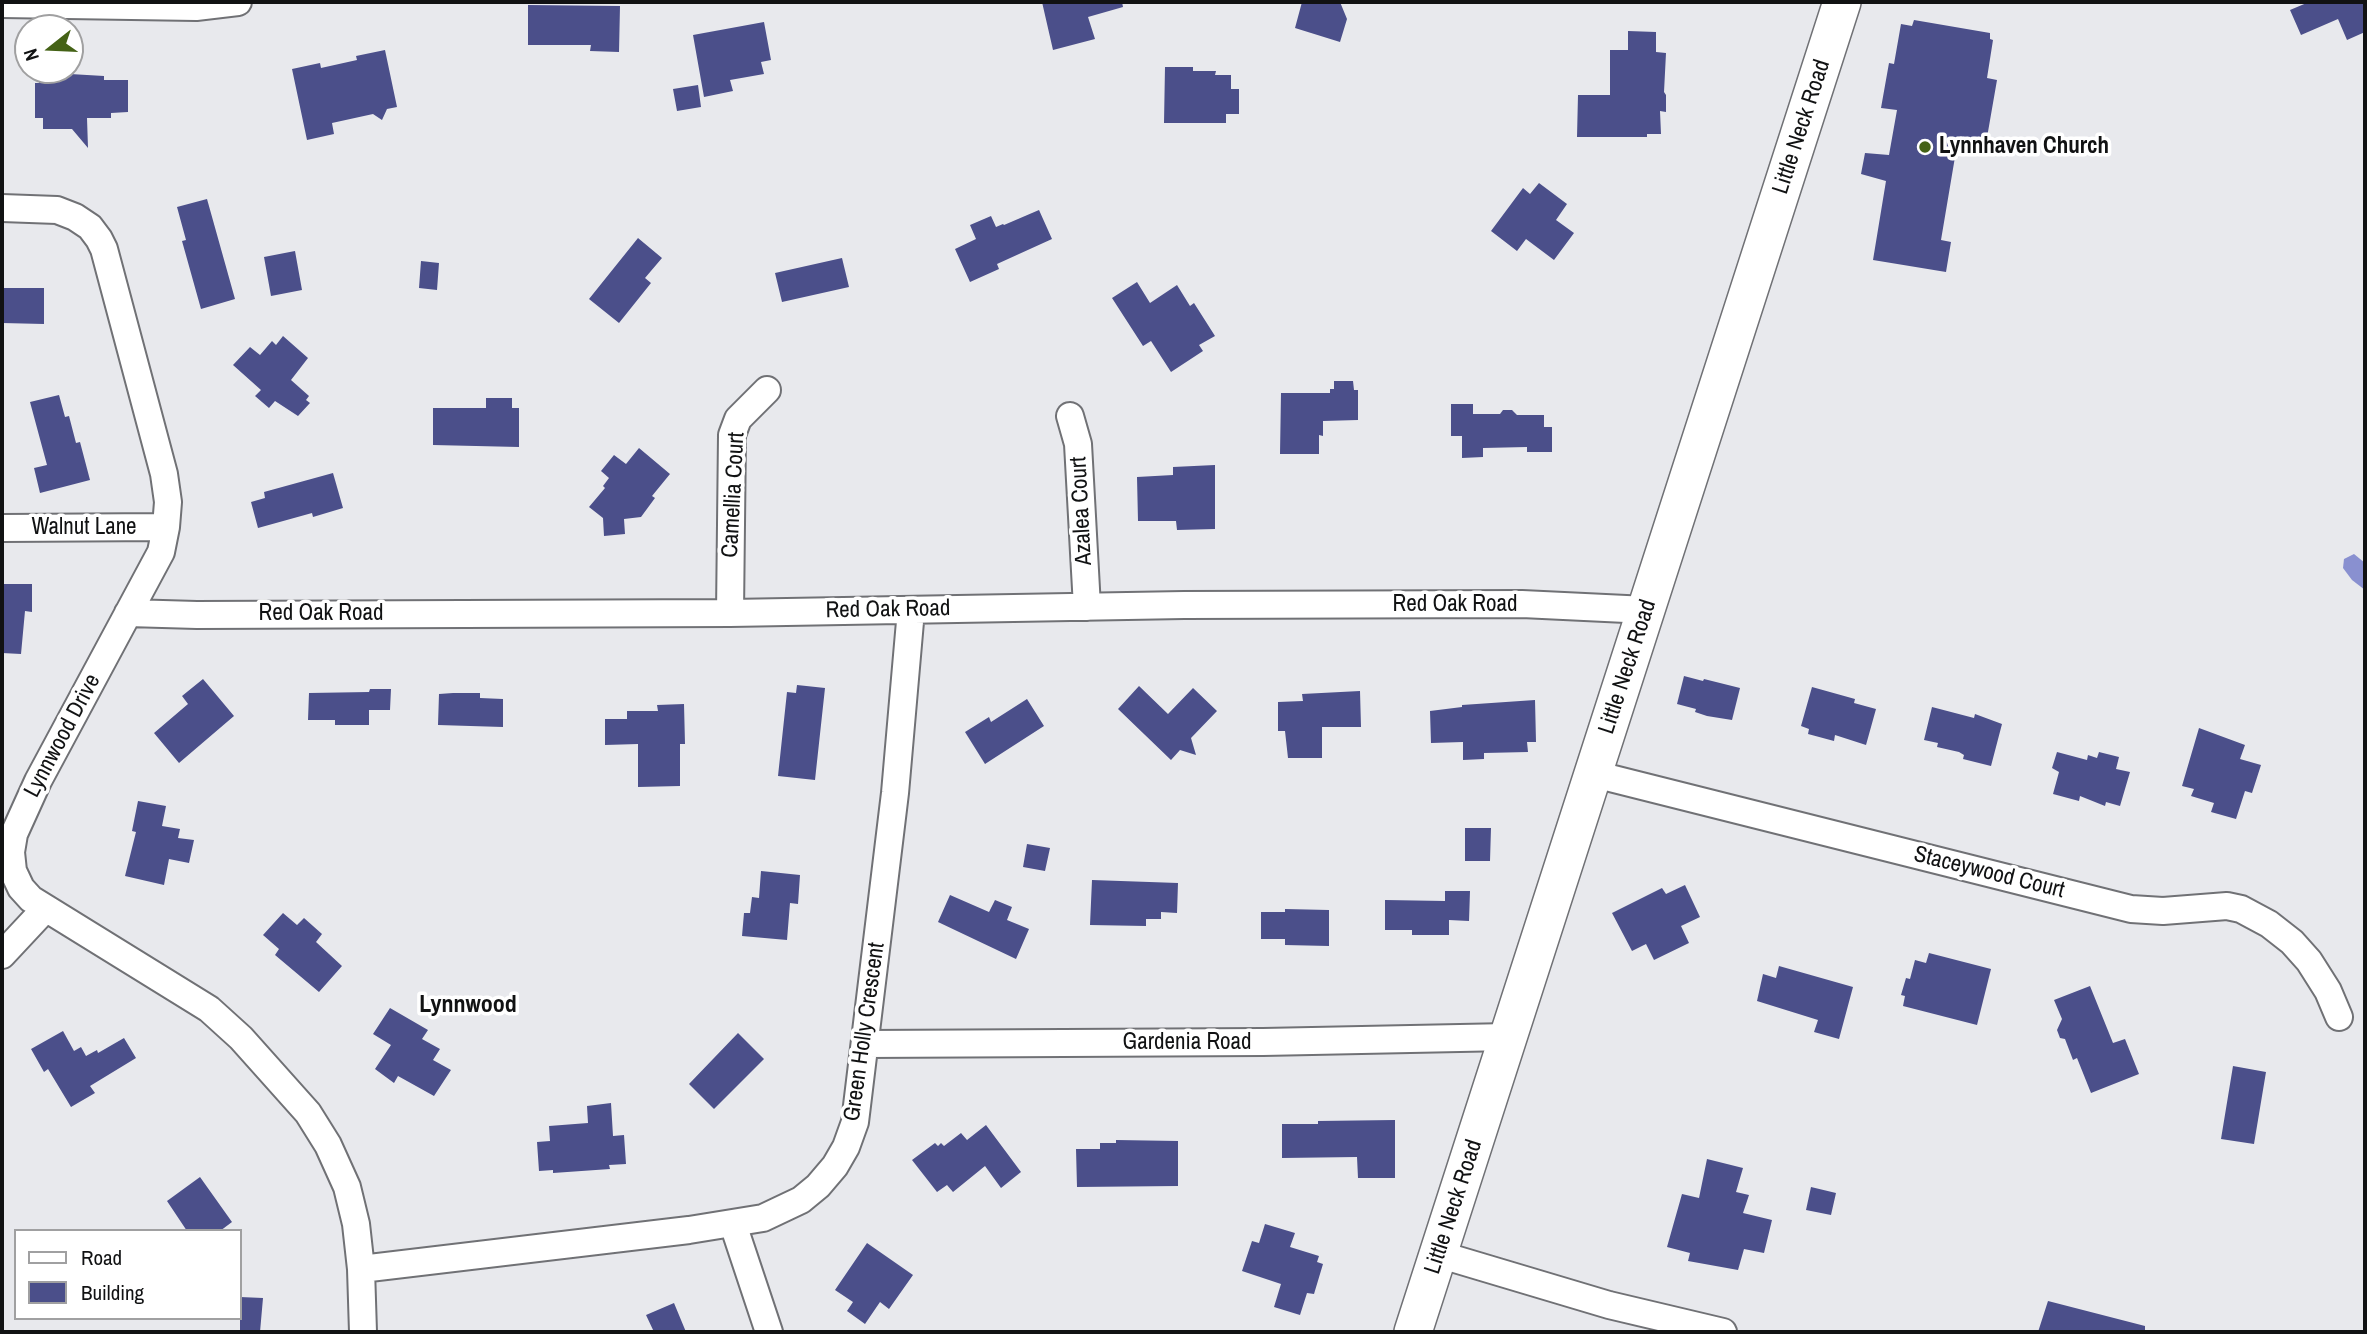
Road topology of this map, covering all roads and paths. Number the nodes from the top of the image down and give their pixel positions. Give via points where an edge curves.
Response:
1 (238, 2) edge
2 (1842, 2) edge
3 (2, 4) edge
4 (2, 208) edge
5 (766, 390) dead end
6 (1070, 416) dead end
7 (166, 527) junction
8 (2, 528) edge
9 (1087, 607) junction
10 (911, 610) junction
11 (1647, 610) junction
12 (730, 612) junction
13 (128, 613) junction
14 (1594, 774) junction
15 (45, 909) junction
16 (2, 956) edge
17 (2339, 1017) dead end
18 (1509, 1037) junction
19 (865, 1044) junction
20 (733, 1224) junction
21 (1438, 1254) junction
22 (361, 1269) junction
23 (363, 1332) edge
24 (769, 1332) edge
25 (1413, 1332) edge
26 (1723, 1332) edge

1 - 3 street via 196,7
2 - 11 street, Little Neck Road
4 - 7 street, Lynnwood Drive via 57,210 75,216 90,227 104,249 164,474
5 - 12 street, Camellia Court via 738,419 732,435
6 - 9 street, Azalea Court via 1078,444
7 - 8 street, Walnut Lane
7 - 13 street, Lynnwood Drive via 161,552
9 - 10 street, Red Oak Road
9 - 11 street, Red Oak Road via 1522,604
10 - 12 street, Red Oak Road
10 - 19 street, Green Holly Crescent
11 - 14 street, Little Neck Road
12 - 13 street, Red Oak Road
13 - 15 street, Lynnwood Drive via 14,834 13,871 21,888
14 - 17 street, Staceywood Court via 2131,909 2241,909 2269,923 2301,951
14 - 18 street, Little Neck Road
15 - 16 street
15 - 22 street, Lynnwood Drive via 209,1009 308,1113 347,1187
18 - 19 street, Gardenia Road
18 - 21 street, Little Neck Road
19 - 20 street, Green Holly Crescent via 855,1122 835,1166 802,1200 783,1211
20 - 22 street, Green Holly Crescent
20 - 24 street
21 - 25 street, Little Neck Road
21 - 26 street via 1609,1305
22 - 23 street, Lynnwood Drive

